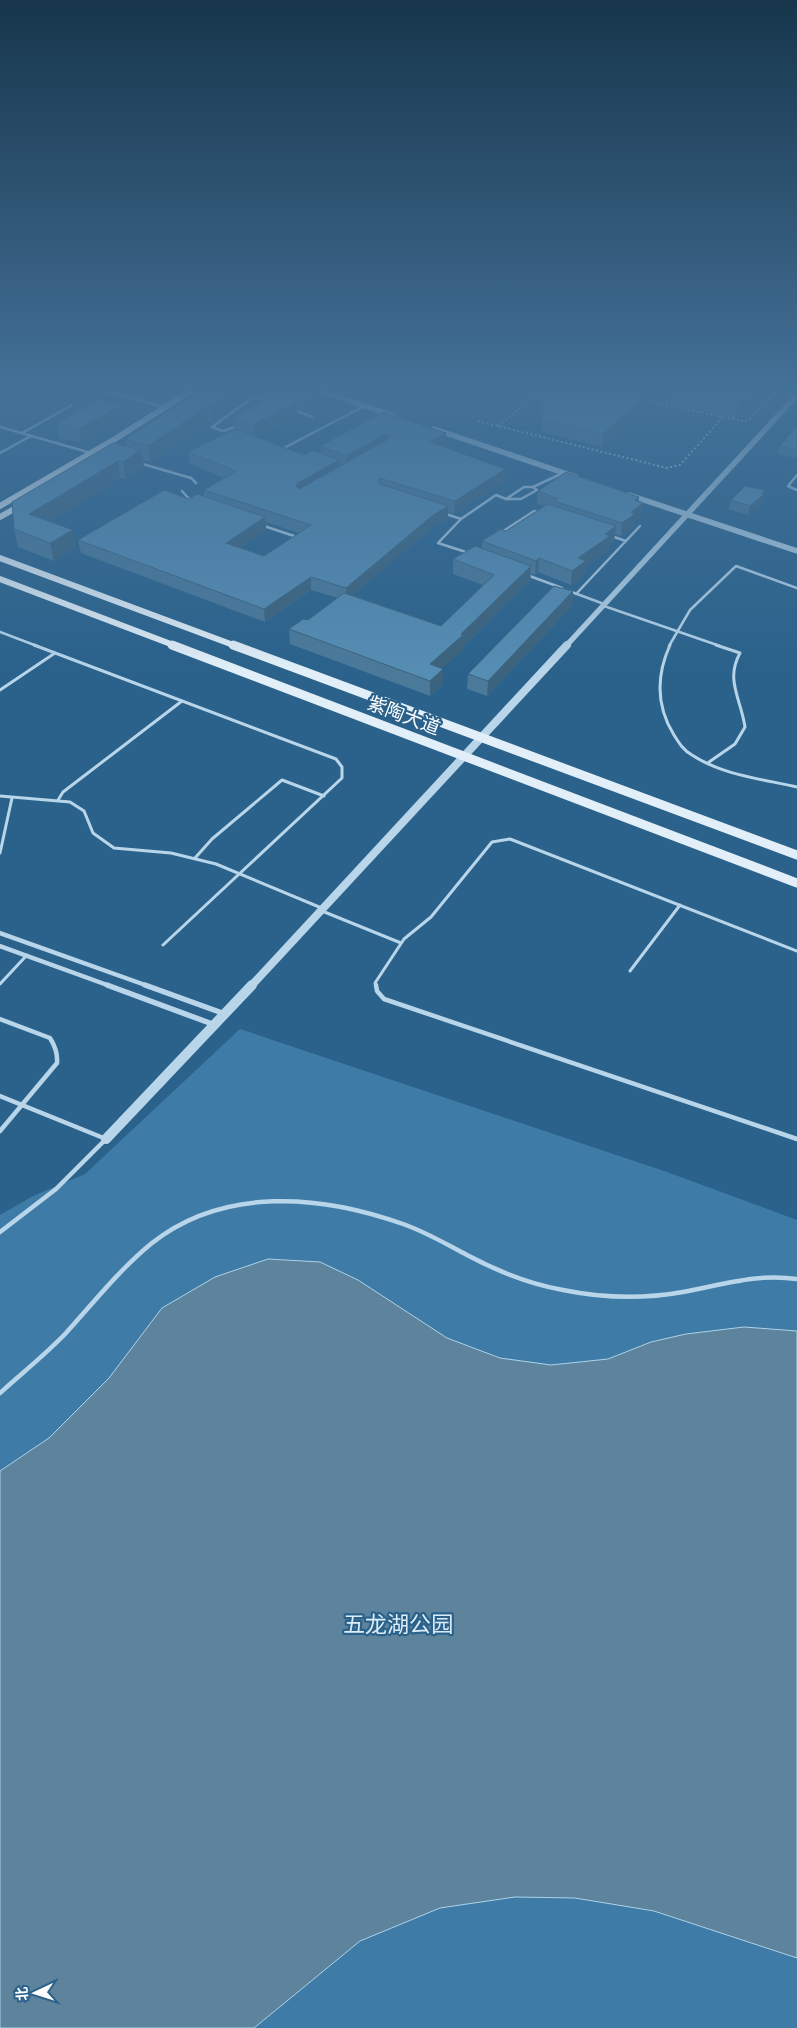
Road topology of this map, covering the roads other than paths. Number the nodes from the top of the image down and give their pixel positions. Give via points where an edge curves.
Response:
1 (42, 482) edge
2 (544, 482) edge
3 (719, 482) edge
4 (792, 482) edge
5 (533, 487) junction
6 (797, 490) edge
7 (182, 491) dead end
8 (622, 492) edge
9 (33, 497) edge
10 (505, 499) junction
11 (200, 504) edge
12 (0, 506) edge
13 (434, 510) edge
14 (544, 514) edge
15 (688, 514) junction
16 (0, 517) edge
17 (461, 519) junction
18 (253, 522) edge
19 (640, 526) dead end
20 (502, 532) edge
21 (608, 535) edge
22 (297, 537) edge
23 (626, 541) junction
24 (477, 548) edge
25 (797, 551) edge
26 (469, 553) junction
27 (476, 556) edge
28 (0, 558) edge
29 (521, 573) edge
30 (0, 579) edge
31 (797, 588) edge
32 (576, 594) junction
33 (605, 606) junction
34 (678, 631) junction
35 (0, 632) edge
36 (56, 653) junction
37 (0, 690) edge
38 (182, 701) junction
39 (483, 738) junction
40 (466, 756) junction
41 (709, 762) junction
42 (797, 787) edge
43 (0, 796) edge
44 (324, 796) junction
45 (12, 798) junction
46 (58, 800) junction
47 (0, 853) edge
48 (797, 855) edge
49 (195, 858) junction
50 (240, 874) junction
51 (797, 883) edge
52 (680, 905) junction
53 (323, 910) junction
54 (0, 932) edge
55 (401, 943) junction
56 (0, 946) edge
57 (163, 946) dead end
58 (797, 951) edge
59 (27, 955) junction
60 (630, 972) dead end
61 (0, 984) edge
62 (225, 1014) junction
63 (0, 1019) edge
64 (215, 1024) junction
65 (0, 1096) edge
66 (22, 1105) junction
67 (0, 1131) edge
68 (106, 1139) junction
69 (797, 1139) edge
70 (0, 1232) edge
71 (797, 1279) edge
72 (0, 1393) edge

1 - 12 main road
2 - 5 lane
3 - 15 street
4 - 6 lane via 788,486
5 - 10 lane via 524,487
5 - 10 lane via 537,490 523,500
7 - 11 lane via 191,501
8 - 15 street
9 - 16 main road
10 - 17 lane via 496,495
13 - 17 lane
14 - 20 lane via 534,511
15 - 25 street
15 - 33 street
17 - 26 lane via 438,542
18 - 22 lane
19 - 23 lane
21 - 23 lane
23 - 32 lane
24 - 26 lane
26 - 27 lane
28 - 39 main road, 紫陶大道
29 - 32 lane
30 - 40 main road, 紫陶大道
31 - 34 lane via 736,566 686,616
32 - 33 lane
33 - 34 lane
33 - 39 street
34 - 41 lane via 661,667 660,704 668,725 682,745 691,755
34 - 41 lane via 740,653 731,672 745,727 734,744
35 - 36 lane
36 - 37 lane
36 - 38 lane
38 - 44 lane via 336,759 342,768 342,778
38 - 46 lane via 63,792
39 - 40 street
39 - 48 main road, 紫陶大道
40 - 51 main road, 紫陶大道
40 - 53 street
41 - 42 lane via 728,770
43 - 45 lane
44 - 49 lane via 282,780 212,839
44 - 50 lane
45 - 46 lane
45 - 47 lane
46 - 49 lane via 81,807 93,833 114,848
49 - 50 lane
50 - 53 lane
50 - 57 lane
52 - 55 lane via 510,839 500,839 492,842 431,917
52 - 58 lane
52 - 60 lane
53 - 55 lane
53 - 62 street
54 - 62 street
55 - 69 lane via 375,983 384,998
56 - 59 street
59 - 61 lane
59 - 64 street
62 - 64 street
63 - 66 lane via 50,1038 57,1050 58,1063
64 - 68 street
65 - 66 lane
66 - 67 lane
66 - 68 lane
68 - 70 lane via 71,1177
71 - 72 lane via 744,1279 668,1294 589,1294 528,1282 488,1266 409,1226 362,1209 312,1201 260,1203 214,1211 171,1230 137,1256 50,1349

